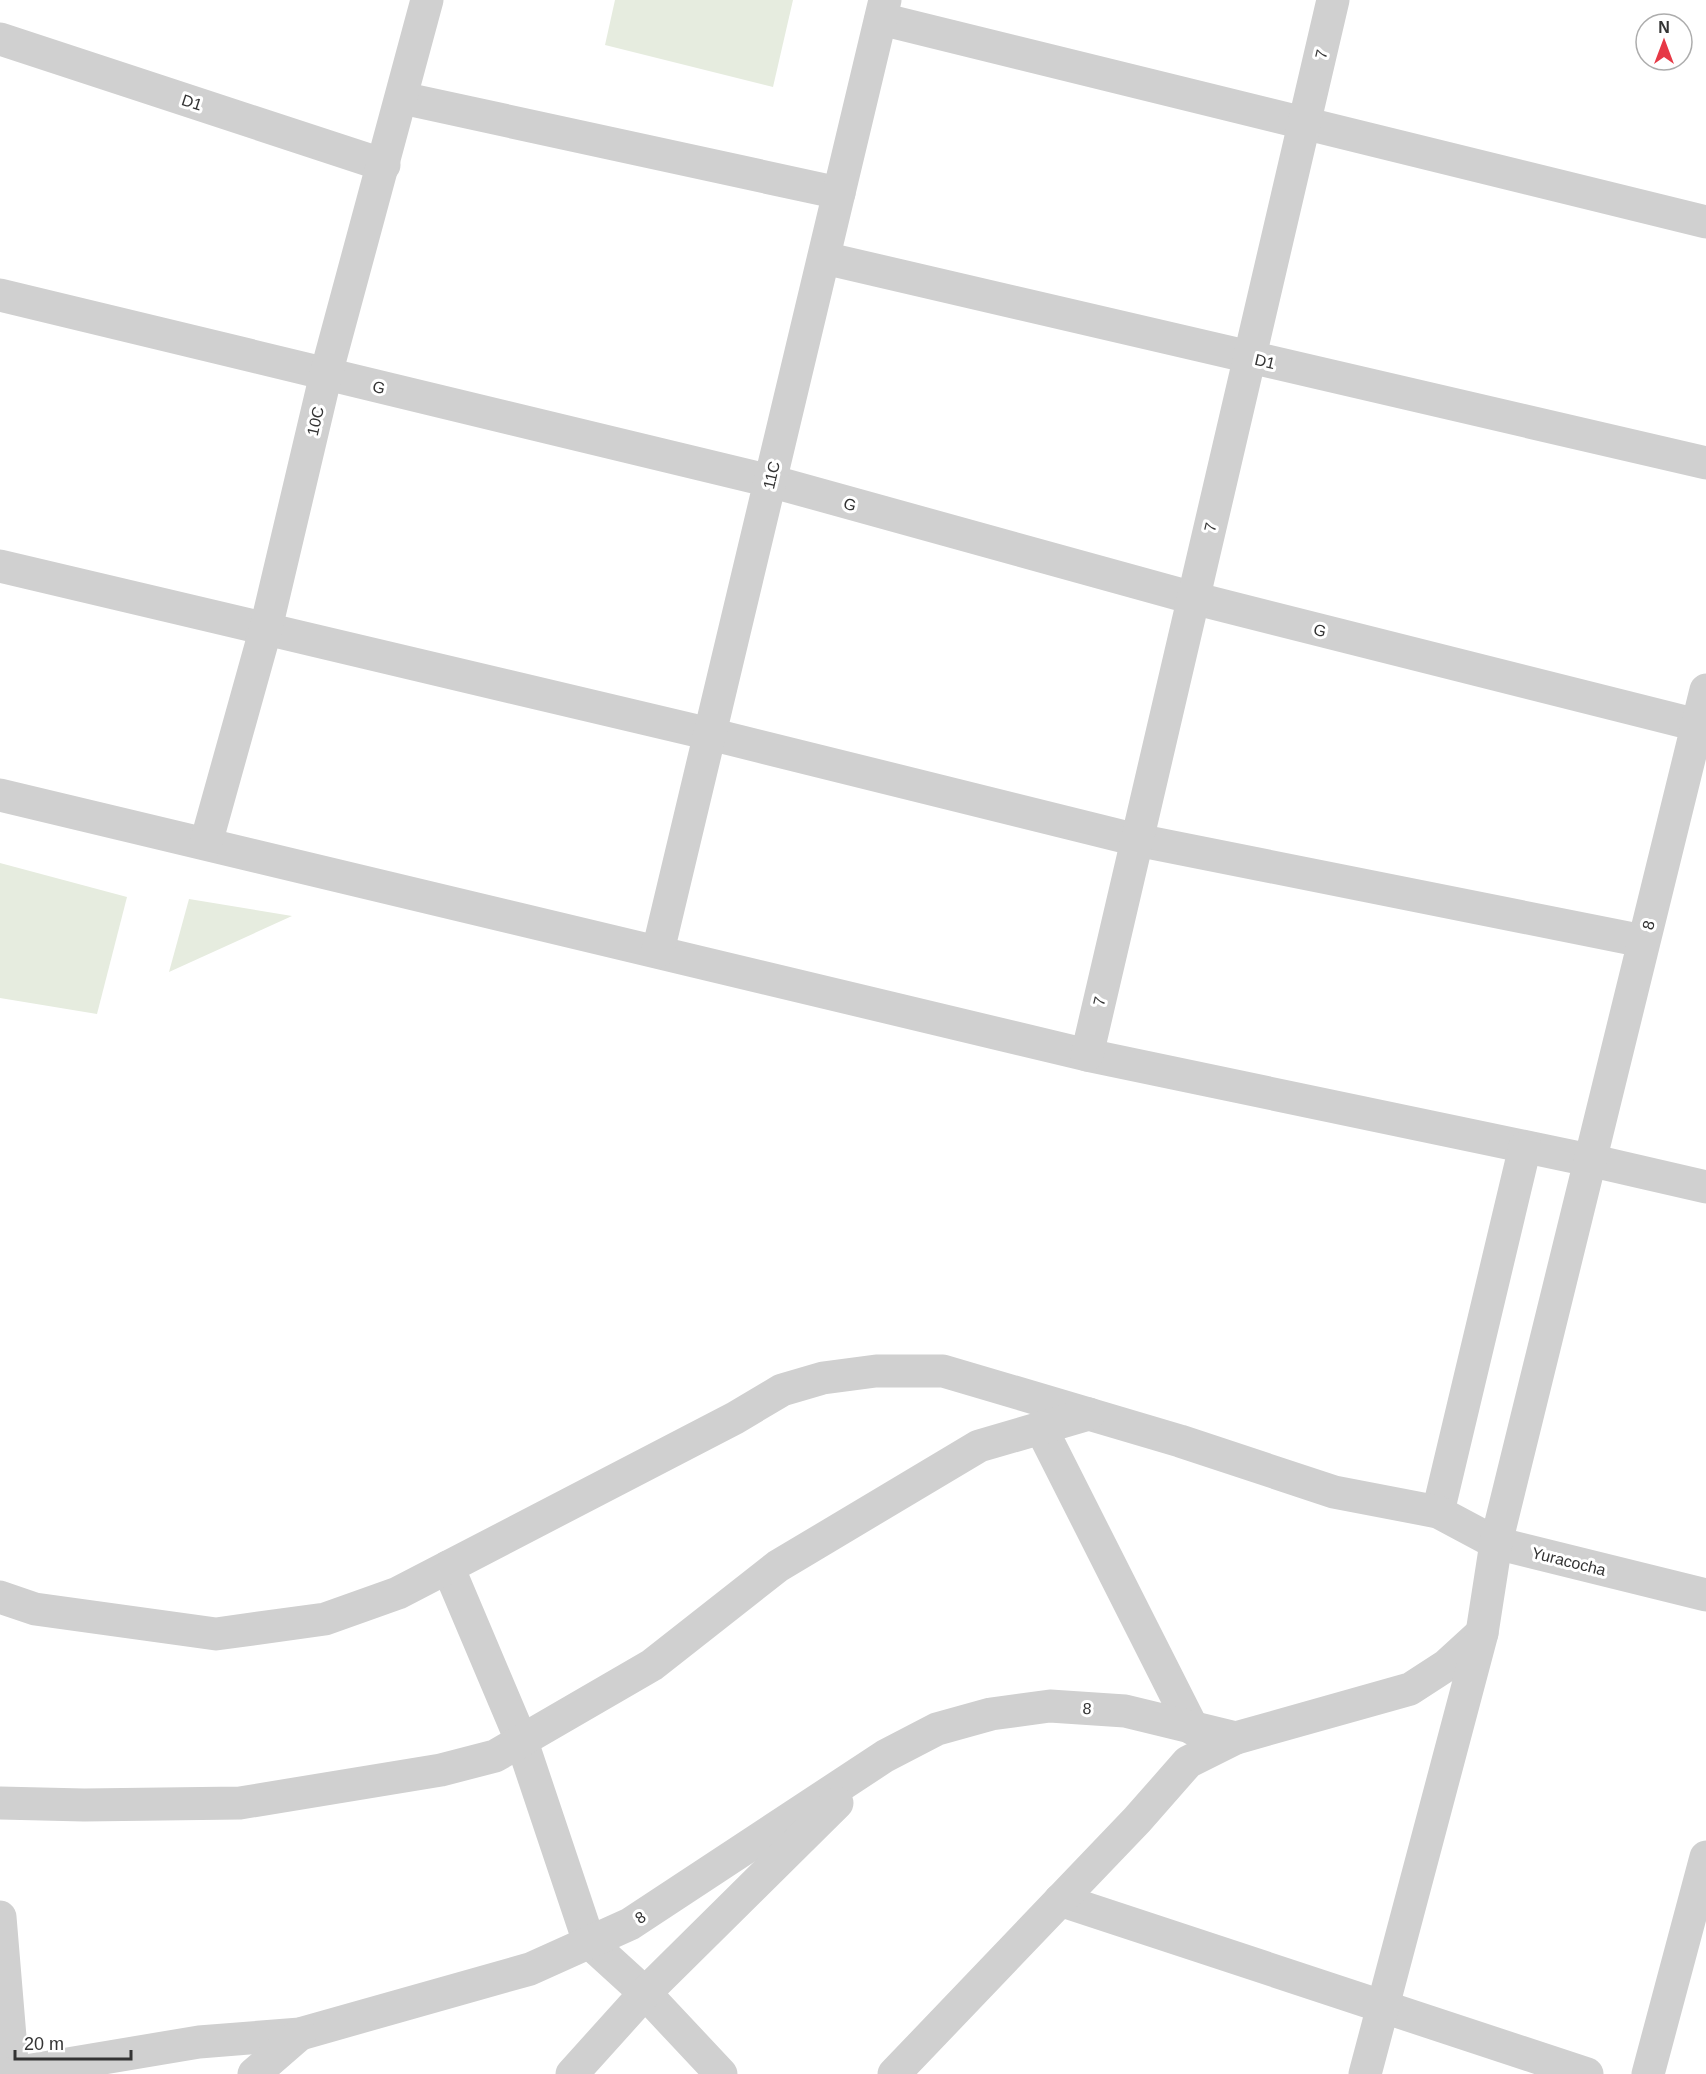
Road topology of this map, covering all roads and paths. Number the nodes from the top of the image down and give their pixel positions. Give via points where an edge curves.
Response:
1 (426, 0) edge
2 (1334, 0) edge
3 (883, 9) edge
4 (0, 39) edge
5 (402, 98) junction
6 (1305, 123) junction
7 (384, 165) junction
8 (839, 193) junction
9 (1706, 222) edge
10 (824, 258) junction
11 (0, 295) edge
12 (1250, 357) junction
13 (326, 374) junction
14 (1706, 463) edge
15 (770, 481) junction
16 (0, 566) edge
17 (1193, 598) junction
18 (266, 628) junction
19 (1706, 690) edge
20 (1697, 725) junction
21 (710, 734) junction
22 (0, 795) edge
23 (1137, 840) junction
24 (206, 843) junction
25 (1643, 941) junction
26 (658, 951) junction
27 (1087, 1055) junction
28 (1525, 1147) junction
29 (1589, 1160) junction
30 (1706, 1187) edge
31 (1089, 1414) junction
32 (1041, 1428) junction
33 (1438, 1512) junction
34 (1496, 1543) junction
35 (448, 1567) junction
36 (1706, 1595) edge
37 (0, 1597) edge
38 (1482, 1633) junction
39 (1193, 1729) junction
40 (1236, 1738) junction
41 (522, 1742) junction
42 (885, 1756) junction
43 (0, 1803) edge
44 (1706, 1857) edge
45 (1060, 1900) junction
46 (0, 1917) edge
47 (589, 1942) junction
48 (645, 1993) junction
49 (1383, 2007) junction
50 (300, 2034) junction
51 (11, 2073) edge
52 (254, 2074) edge
53 (572, 2074) edge
54 (721, 2074) edge
55 (894, 2074) edge
56 (1365, 2074) edge
57 (1587, 2074) edge
58 (1648, 2074) edge

1 - 5 street, 10C
2 - 6 street, 7
3 - 6 street
3 - 8 street, 11C
4 - 7 street, D1
5 - 7 street, 10C
5 - 8 street
6 - 9 street
6 - 12 street, 7
7 - 13 street, 10C
8 - 10 street, 11C
10 - 12 street, D1
10 - 15 street, 11C
11 - 13 street, G
12 - 14 street, D1
12 - 17 street, 7
13 - 15 street, G
13 - 18 street, 10C
15 - 17 street, G
15 - 21 street, 11C
16 - 18 street
17 - 20 street, G
17 - 23 street, 7
18 - 21 street
18 - 24 street, 10C
19 - 20 street, 8
20 - 25 street, 8
21 - 23 street
21 - 26 street, 11C
22 - 24 street
23 - 25 street
23 - 27 street, 7
24 - 26 street
25 - 29 street, 8
26 - 27 street
27 - 28 street
28 - 29 street
28 - 33 street
29 - 30 street
29 - 34 street, 8
31 - 32 street
31 - 33 street, Yuracocha via 1334,1492
31 - 35 street, Yuracocha via 943,1371 876,1371 823,1378 782,1390
32 - 39 street
32 - 41 street via 979,1446 778,1566 652,1665
33 - 34 street, Yuracocha
34 - 36 street, Yuracocha
34 - 38 street, 8
35 - 37 street, Yuracocha via 398,1593 325,1619 216,1634 35,1609
35 - 41 street
38 - 40 street via 1447,1665 1410,1689
38 - 49 street, 8
39 - 40 street, 8
39 - 42 street, 8 via 1125,1711 1050,1706 991,1714 937,1729
40 - 45 street via 1188,1762
41 - 43 street via 495,1756 441,1770 240,1803
41 - 47 street
42 - 47 street, 8 via 630,1924
42 - 48 street
44 - 58 street
45 - 49 street
45 - 55 street
46 - 51 street
47 - 48 street
47 - 50 street, 8 via 530,1969
48 - 53 street
48 - 54 street
49 - 56 street, 8
49 - 57 street
50 - 51 street, 8 via 199,2043
50 - 52 street

